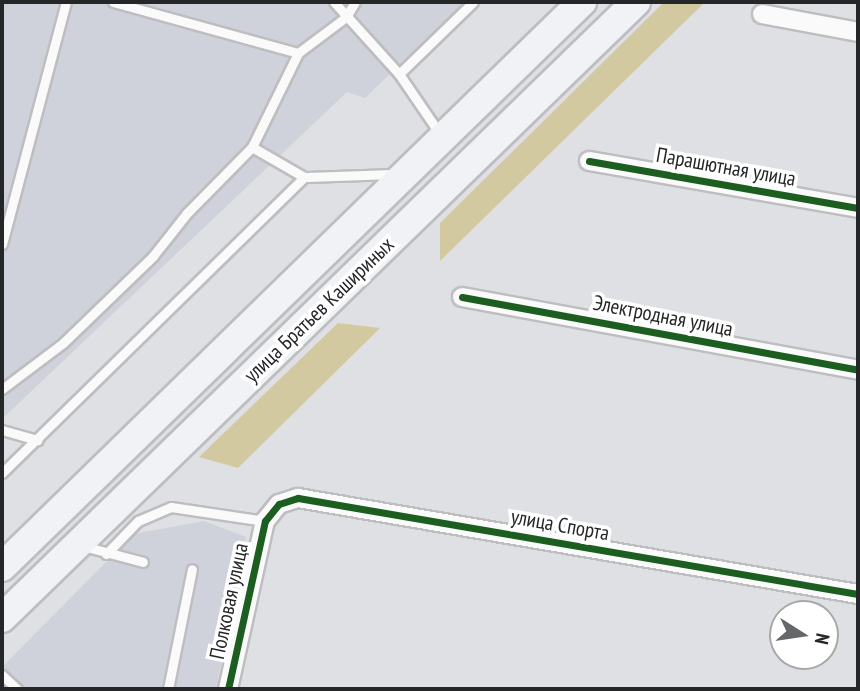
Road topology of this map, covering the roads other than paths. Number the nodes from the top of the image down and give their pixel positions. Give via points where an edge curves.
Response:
1 (66, 2) edge
2 (113, 2) edge
3 (334, 2) edge
4 (355, 2) edge
5 (473, 2) edge
6 (582, 2) edge
7 (636, 2) edge
8 (765, 8) edge
9 (346, 17) junction
10 (858, 32) edge
11 (298, 53) junction
12 (399, 74) junction
13 (443, 138) junction
14 (252, 147) junction
15 (589, 162) dead end
16 (405, 174) junction
17 (304, 177) junction
18 (858, 208) edge
19 (2, 244) edge
20 (462, 297) dead end
21 (858, 370) edge
22 (2, 389) edge
23 (2, 430) edge
24 (37, 440) junction
25 (2, 473) edge
26 (265, 521) junction
27 (78, 545) junction
28 (106, 554) junction
29 (144, 562) dead end
30 (2, 566) edge
31 (192, 569) dead end
32 (858, 594) edge
33 (2, 618) edge
34 (2, 675) edge
35 (17, 689) edge
36 (168, 689) edge
37 (228, 689) edge

1 - 19 lane
2 - 11 lane
3 - 9 lane
4 - 9 lane
5 - 12 lane
6 - 13 main road, улица Братьев Кашириных
7 - 27 main road, улица Братьев Кашириных
8 - 10 street
9 - 11 lane
9 - 12 lane
11 - 14 lane
12 - 13 lane
13 - 16 main road, улица Братьев Кашириных
14 - 17 lane
14 - 22 lane via 187,213 153,256 63,343
15 - 18 street, Парашютная улица
16 - 17 lane
16 - 30 main road, улица Братьев Кашириных
17 - 24 lane
20 - 21 street, Электродная улица
23 - 24 lane
24 - 25 lane
26 - 28 lane via 171,507 138,522
26 - 32 street, улица Спорта via 279,505 298,498
26 - 37 street, Полковая улица
27 - 28 lane
27 - 33 main road, улица Братьев Кашириных
28 - 29 lane
31 - 36 lane
34 - 35 lane

